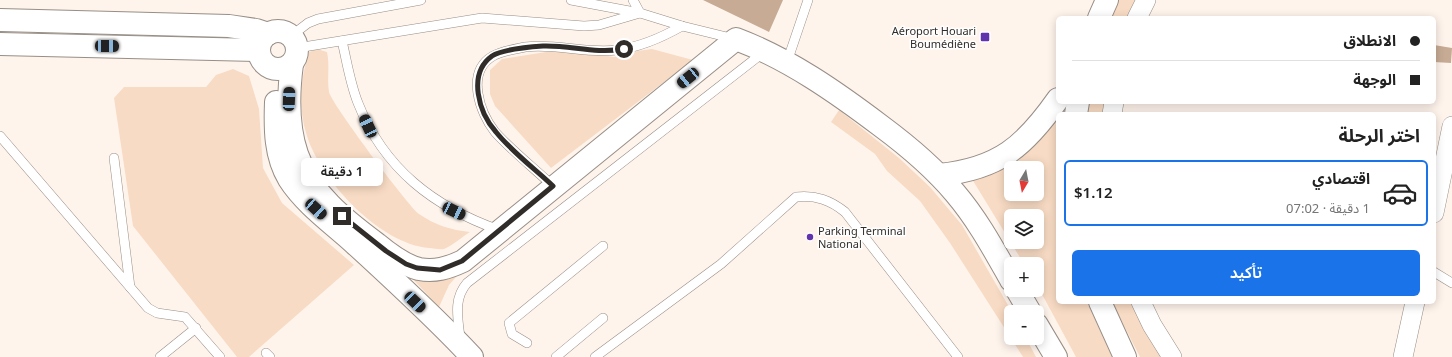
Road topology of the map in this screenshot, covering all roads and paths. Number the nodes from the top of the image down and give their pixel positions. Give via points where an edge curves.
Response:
1 (421, 0) edge
2 (571, 0) edge
3 (633, 0) edge
4 (808, 0) edge
5 (1107, 0) edge
6 (1146, 0) edge
7 (640, 13) junction
8 (1100, 16) edge
9 (1139, 16) edge
10 (0, 20) edge
11 (682, 26) junction
12 (736, 39) junction
13 (342, 41) junction
14 (264, 42) junction
15 (0, 44) edge
16 (765, 51) junction
17 (289, 54) junction
18 (787, 62) junction
19 (1056, 103) edge
20 (1452, 126) edge
21 (0, 136) edge
22 (114, 158) dead end
23 (939, 175) junction
24 (553, 186) junction
25 (1436, 203) edge
26 (500, 230) junction
27 (604, 246) dead end
28 (1004, 268) edge
29 (1436, 273) edge
30 (1452, 283) edge
31 (130, 287) junction
32 (1101, 304) edge
33 (1142, 304) edge
34 (1415, 304) edge
35 (603, 318) dead end
36 (196, 328) junction
37 (1044, 337) edge
38 (527, 343) dead end
39 (466, 351) edge
40 (160, 357) edge
41 (220, 357) edge
42 (556, 357) edge
43 (595, 357) edge
44 (958, 357) edge
45 (1056, 357) edge
46 (1125, 357) edge
47 (1172, 357) edge
48 (1403, 357) edge

1 - 17 lane via 308,23
2 - 7 lane
3 - 7 lane
4 - 18 lane
5 - 8 street
6 - 9 street
7 - 11 lane
7 - 13 lane via 599,25 584,26 482,18
10 - 14 street via 229,26 256,30
11 - 12 lane
11 - 24 lane via 650,42 633,47 597,51 525,47 493,56 485,64 477,86 478,98 488,120 496,132
12 - 16 street
12 - 24 street
13 - 17 lane
13 - 26 lane via 358,103 378,141 396,166 448,208
14 - 15 street
14 - 17 street via 280,31
14 - 17 street via 263,61 271,68
16 - 18 street
16 - 39 lane via 467,282 457,300
17 - 26 street via 290,124 298,156 317,188 337,212 356,229 406,264 429,270 446,268 462,261
17 - 39 street via 276,141 280,160 288,178 300,194
18 - 23 street via 866,115
19 - 23 street via 1033,133 1006,155 974,169
20 - 25 street
21 - 31 lane
22 - 31 lane
23 - 28 street via 971,213
24 - 26 street
27 - 38 lane via 509,323 512,334
29 - 30 lane
31 - 36 lane via 152,312 185,317
32 - 46 street
33 - 47 street
34 - 48 street
35 - 42 lane
36 - 40 lane
36 - 41 lane
37 - 45 street
43 - 44 lane via 721,264 796,197 805,196 829,201 845,212

